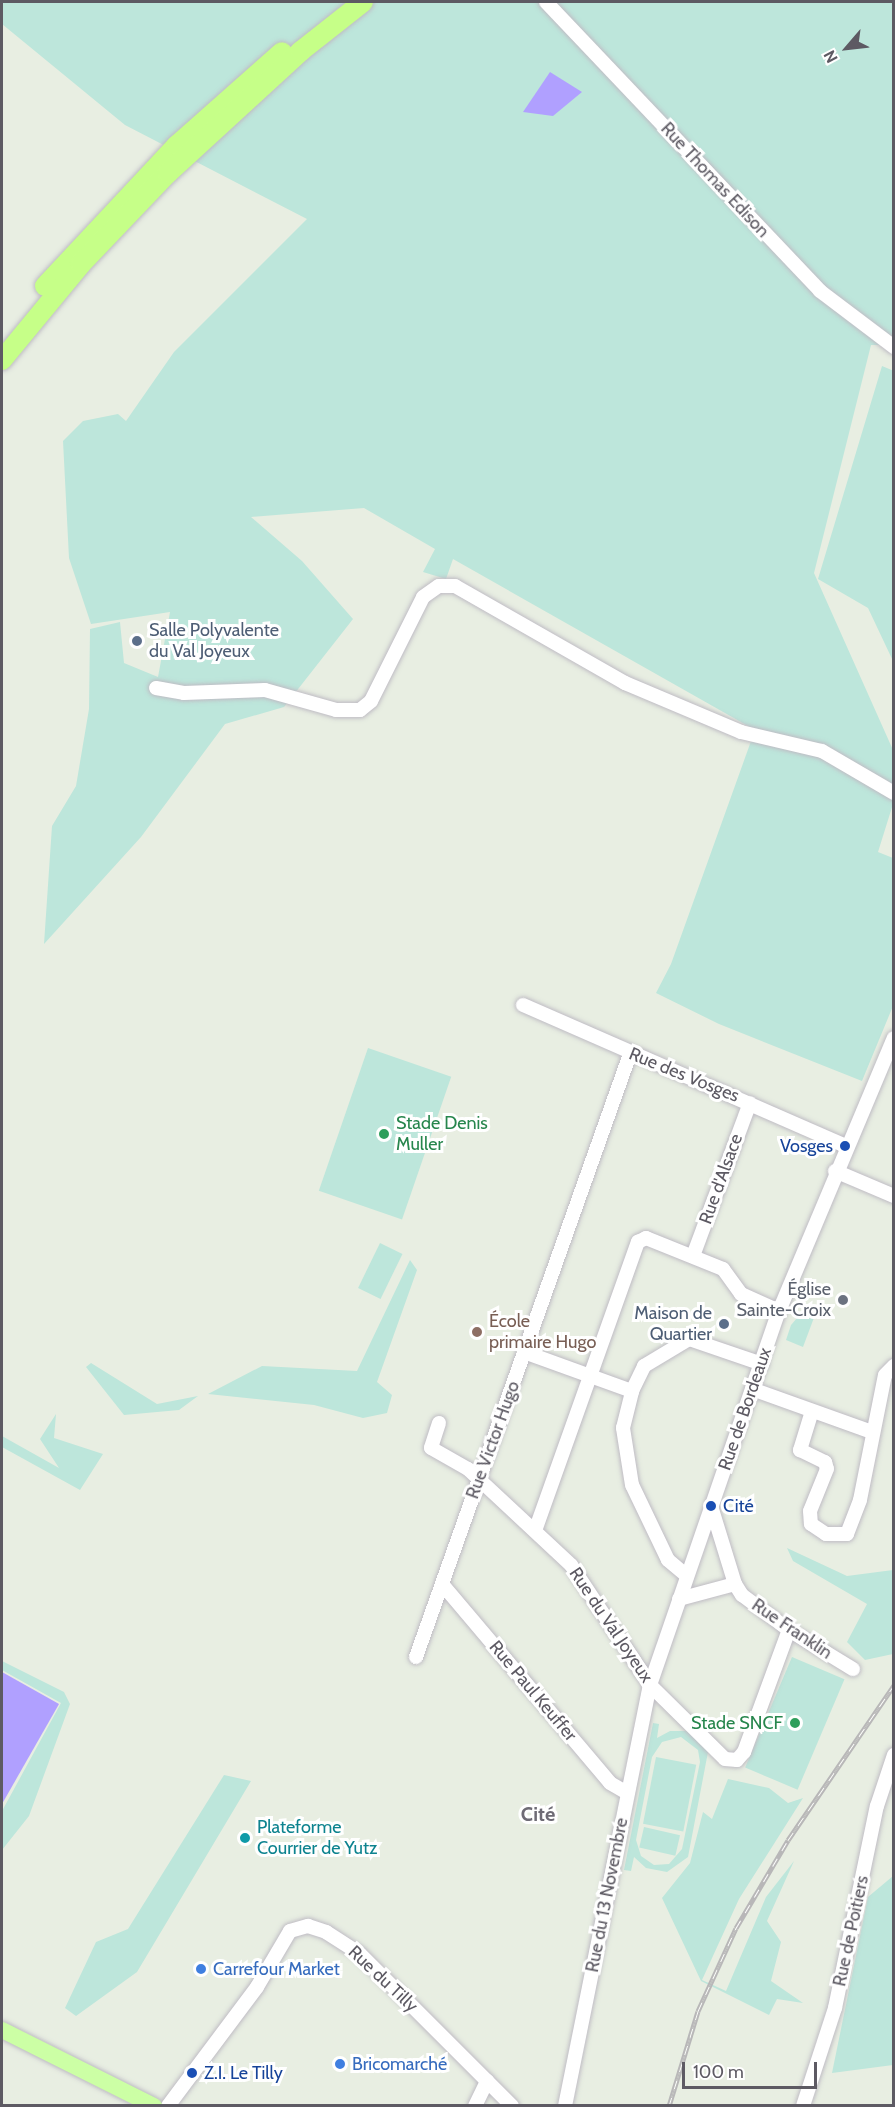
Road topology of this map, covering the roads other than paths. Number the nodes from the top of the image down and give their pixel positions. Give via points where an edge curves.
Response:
1 (347, 2) edge
2 (363, 2) edge
3 (546, 2) edge
4 (2, 339) edge
5 (894, 347) edge
6 (2, 360) edge
7 (156, 688) dead end
8 (894, 793) edge
9 (523, 1005) dead end
10 (892, 1044) edge
11 (630, 1053) junction
12 (750, 1103) junction
13 (845, 1146) junction
14 (836, 1171) junction
15 (894, 1196) edge
16 (693, 1256) junction
17 (779, 1311) junction
18 (524, 1352) junction
19 (762, 1364) junction
20 (894, 1366) edge
21 (590, 1376) junction
22 (753, 1389) junction
23 (632, 1391) junction
24 (812, 1411) junction
25 (439, 1423) dead end
26 (872, 1432) junction
27 (479, 1479) junction
28 (711, 1506) junction
29 (536, 1528) junction
30 (687, 1576) junction
31 (442, 1584) junction
32 (735, 1584) junction
33 (679, 1599) junction
34 (789, 1630) junction
35 (416, 1657) dead end
36 (853, 1669) dead end
37 (650, 1685) junction
38 (894, 1755) edge
39 (627, 1793) junction
40 (2, 2030) edge
41 (487, 2081) junction
42 (154, 2106) edge
43 (168, 2106) edge
44 (475, 2106) edge
45 (512, 2106) edge
46 (565, 2106) edge
47 (803, 2106) edge

1 - 4 highway via 246,81 177,145 65,262
2 - 6 highway via 301,51 168,173 81,264
3 - 5 street, Rue Thomas Edison via 820,291
7 - 8 street via 184,693 265,690 336,710 360,710 371,701 423,597 439,586 455,586 625,683 741,732 822,751
9 - 11 street, Rue des Vosges
10 - 13 street, Rue de Bordeaux
11 - 12 street, Rue des Vosges
11 - 18 street, Rue Victor Hugo
12 - 13 street, Rue des Vosges
12 - 16 street, Rue d'Alsace
13 - 14 street, Rue de Bordeaux
14 - 15 street
14 - 17 street, Rue de Bordeaux
16 - 17 street via 723,1269 741,1294
16 - 21 street via 646,1238 638,1242
17 - 19 street, Rue de Bordeaux
18 - 21 street
18 - 27 street, Rue Victor Hugo
19 - 22 street, Rue de Bordeaux
19 - 23 street via 702,1341 680,1342 644,1366
20 - 26 street via 885,1375
21 - 23 street
21 - 29 street
22 - 24 street
22 - 28 street, Rue de Bordeaux
23 - 30 street via 623,1428 632,1485 668,1560
24 - 26 street
24 - 26 street via 800,1450 825,1462 827,1469 810,1511 811,1524 826,1534 847,1534 852,1524
25 - 27 street, Rue du Val Joyeux via 431,1448
27 - 29 street, Rue du Val Joyeux
27 - 31 street, Rue Victor Hugo
28 - 30 street, Rue de Bordeaux
28 - 32 street
29 - 37 street, Rue du Val Joyeux via 571,1565
30 - 33 street, Rue de Bordeaux
31 - 35 street, Rue Victor Hugo
31 - 39 street, Rue Paul Keuffer via 610,1783
32 - 33 street
32 - 34 street, Rue Franklin via 742,1595
33 - 37 street, Rue de Bordeaux
34 - 36 street, Rue Franklin
34 - 37 street, Rue du Val Joyeux via 744,1752 736,1760 725,1759
37 - 39 street, Rue du 13 Novembre
38 - 47 street, Rue de Poitiers via 877,1806 835,2008
39 - 46 street, Rue du 13 Novembre
40 - 42 main road
41 - 43 street, Rue du Tilly via 360,1954 326,1932 308,1926 290,1931 257,1987
41 - 44 street
41 - 45 street, Rue du Tilly

